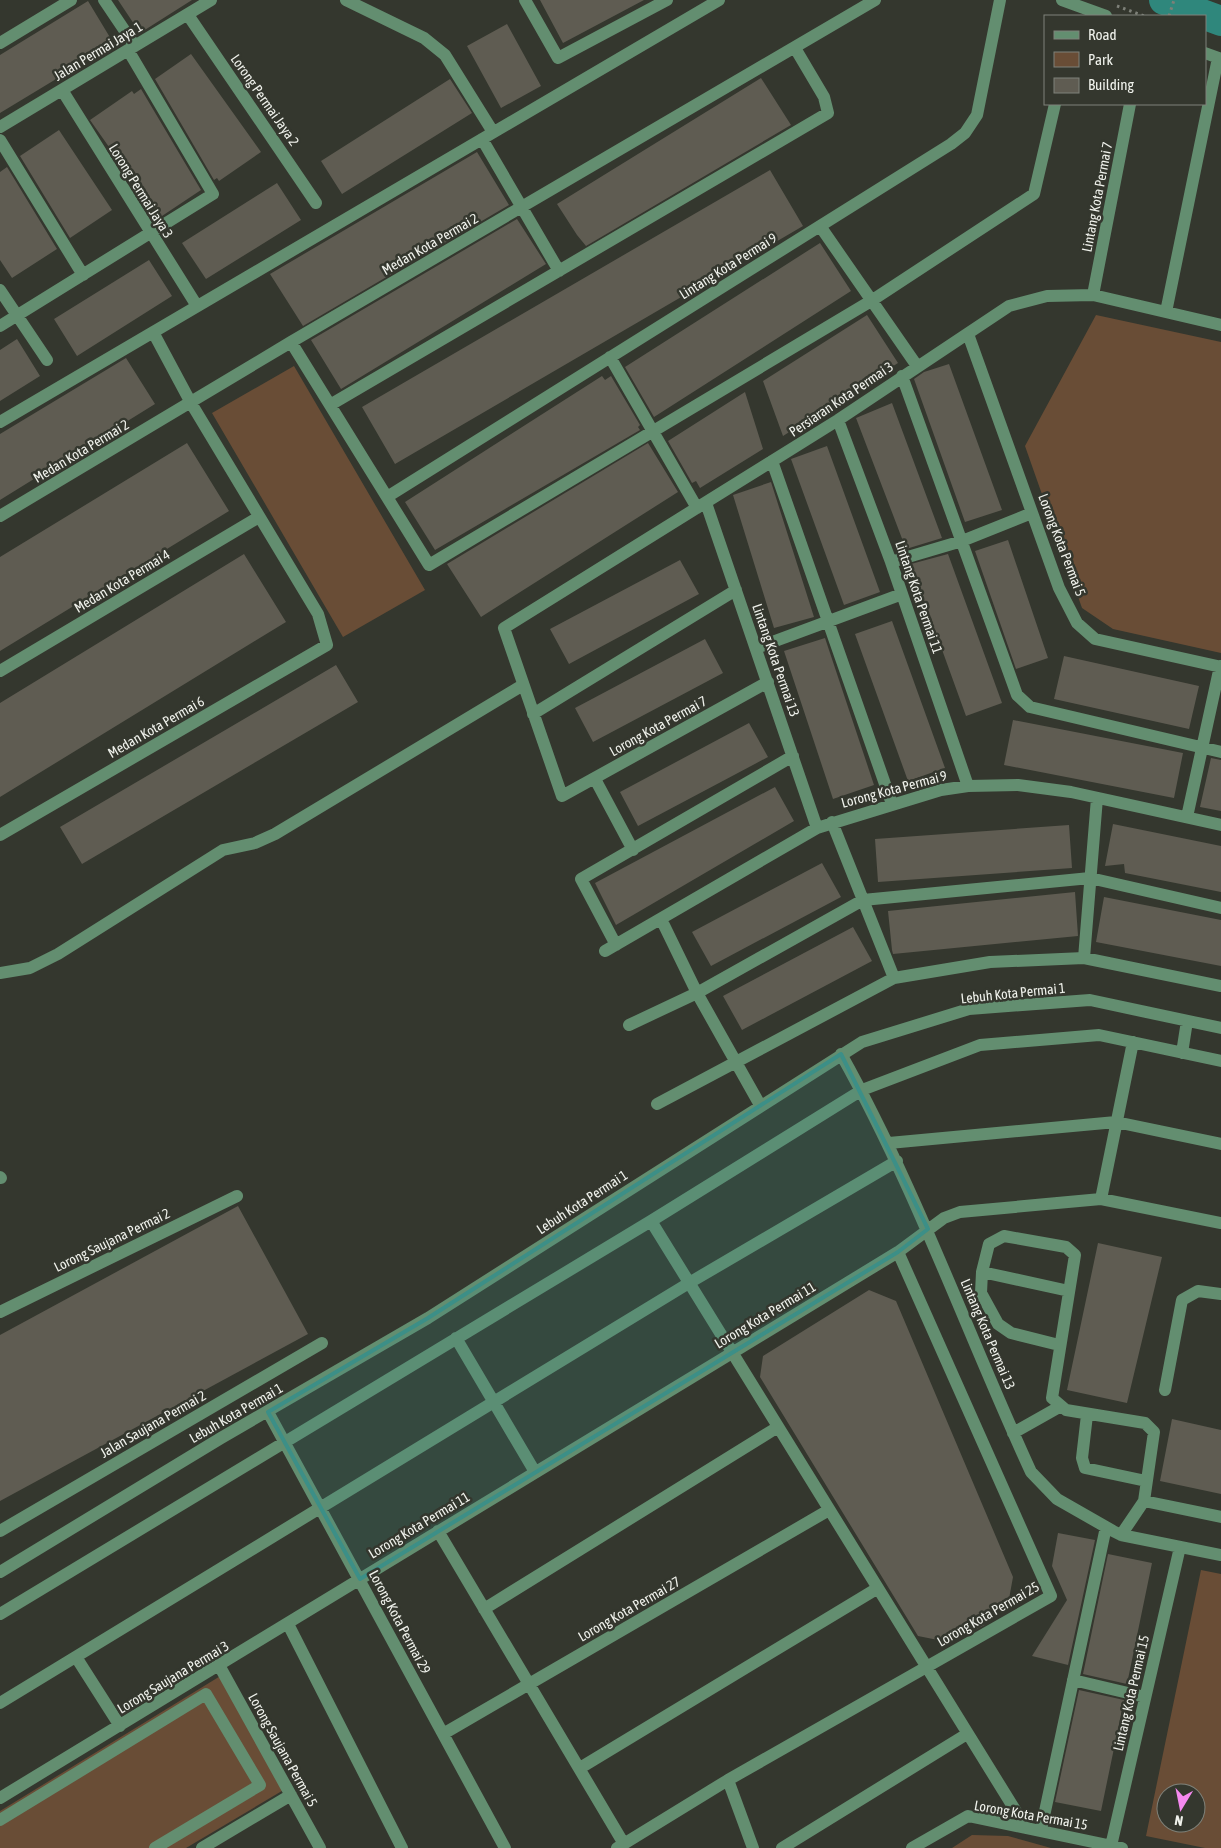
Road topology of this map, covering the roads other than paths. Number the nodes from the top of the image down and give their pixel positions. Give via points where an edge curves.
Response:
1 (71, 0) edge
2 (104, 0) edge
3 (211, 0) edge
4 (346, 0) edge
5 (525, 0) edge
6 (667, 0) edge
7 (719, 0) edge
8 (875, 0) edge
9 (1000, 0) edge
10 (1062, 0) edge
11 (1076, 11) edge
12 (188, 15) junction
13 (1100, 15) edge
14 (0, 43) edge
15 (132, 48) junction
16 (795, 48) junction
17 (1206, 53) edge
18 (1219, 59) edge
19 (62, 90) junction
20 (1054, 105) edge
21 (1130, 105) edge
22 (0, 127) edge
23 (488, 135) junction
24 (0, 140) edge
25 (316, 203) dead end
26 (523, 207) junction
27 (820, 226) junction
28 (150, 233) junction
29 (559, 271) junction
30 (83, 275) junction
31 (0, 290) edge
32 (1093, 295) junction
33 (872, 301) junction
34 (197, 306) junction
35 (1166, 312) junction
36 (16, 316) junction
37 (1221, 324) edge
38 (0, 326) edge
39 (153, 332) junction
40 (968, 334) junction
41 (291, 342) junction
42 (610, 357) junction
43 (47, 360) dead end
44 (917, 366) junction
45 (902, 376) junction
46 (191, 403) junction
47 (330, 405) junction
48 (838, 420) junction
49 (0, 422) edge
50 (652, 431) junction
51 (772, 461) junction
52 (387, 497) junction
53 (702, 506) junction
54 (1032, 513) junction
55 (0, 516) edge
56 (259, 518) junction
57 (962, 541) junction
58 (892, 562) junction
59 (736, 590) junction
60 (902, 594) junction
61 (829, 621) junction
62 (756, 648) junction
63 (1220, 667) edge
64 (0, 671) edge
65 (768, 682) junction
66 (523, 685) junction
67 (533, 714) junction
68 (1203, 748) junction
69 (1221, 752) edge
70 (794, 756) junction
71 (595, 779) junction
72 (968, 786) junction
73 (1097, 798) junction
74 (892, 804) junction
75 (1187, 817) junction
76 (832, 822) junction
77 (1221, 825) edge
78 (817, 828) junction
79 (0, 835) edge
80 (633, 850) junction
81 (1090, 878) junction
82 (863, 900) junction
83 (1221, 908) edge
84 (661, 919) junction
85 (1084, 958) junction
86 (0, 973) edge
87 (894, 978) junction
88 (1221, 986) edge
89 (697, 993) junction
90 (1187, 1021) junction
91 (629, 1025) dead end
92 (1221, 1028) edge
93 (1133, 1042) junction
94 (1182, 1052) junction
95 (841, 1054) junction
96 (1221, 1061) edge
97 (737, 1063) junction
98 (862, 1090) junction
99 (656, 1104) dead end
100 (760, 1105) junction
101 (1116, 1122) junction
102 (889, 1144) junction
103 (1221, 1144) edge
104 (897, 1161) junction
105 (237, 1196) dead end
106 (1101, 1199) junction
107 (651, 1221) junction
108 (1221, 1223) edge
109 (928, 1229) junction
110 (898, 1252) junction
111 (982, 1272) junction
112 (689, 1284) junction
113 (1069, 1291) junction
114 (1221, 1294) edge
115 (0, 1312) edge
116 (456, 1338) junction
117 (322, 1343) dead end
118 (1059, 1345) junction
119 (732, 1352) junction
120 (1165, 1390) dead end
121 (493, 1404) junction
122 (1061, 1406) junction
123 (268, 1412) junction
124 (1088, 1415) junction
125 (778, 1427) junction
126 (1014, 1433) junction
127 (284, 1441) junction
128 (535, 1472) junction
129 (1146, 1481) junction
130 (1144, 1501) junction
131 (320, 1508) junction
132 (829, 1510) junction
133 (1221, 1517) edge
134 (1106, 1527) junction
135 (0, 1531) edge
136 (438, 1532) junction
137 (1122, 1535) junction
138 (1180, 1547) junction
139 (1221, 1555) edge
140 (0, 1572) edge
141 (360, 1579) junction
142 (878, 1588) junction
143 (484, 1609) junction
144 (0, 1614) edge
145 (288, 1624) junction
146 (76, 1658) junction
147 (220, 1666) junction
148 (926, 1666) junction
149 (1073, 1680) junction
150 (530, 1684) junction
151 (1145, 1697) junction
152 (0, 1703) edge
153 (120, 1726) junction
154 (444, 1734) junction
155 (967, 1734) junction
156 (580, 1768) junction
157 (728, 1780) junction
158 (291, 1795) junction
159 (0, 1798) edge
160 (0, 1820) edge
161 (1025, 1826) junction
162 (1041, 1830) junction
163 (1074, 1843) edge
164 (620, 1846) edge
165 (1117, 1847) edge
166 (155, 1848) edge
167 (202, 1848) edge
168 (320, 1848) edge
169 (402, 1848) edge
170 (505, 1848) edge
171 (753, 1848) edge
172 (782, 1848) edge
173 (912, 1848) edge

1 - 14 street
2 - 15 street
3 - 12 street, Jalan Permai Jaya 1
4 - 23 street via 424,38 445,55
5 - 6 street via 558,58
7 - 23 street
8 - 16 street, Medan Kota Permai 2
9 - 27 street, Lintang Kota Permai 9 via 977,115 965,133
10 - 11 street
11 - 13 street
12 - 15 street, Jalan Permai Jaya 1
12 - 25 street, Lorong Permai Jaya 2
15 - 19 street, Jalan Permai Jaya 1
15 - 28 street via 213,194
16 - 26 street, Medan Kota Permai 2
16 - 29 street via 824,97 828,113
17 - 18 street
18 - 35 street
19 - 22 street, Jalan Permai Jaya 1
19 - 28 street, Lorong Permai Jaya 3
20 - 33 street via 1034,194
21 - 32 street, Lintang Kota Permai 7
23 - 26 street
23 - 34 street
24 - 30 street
26 - 29 street
26 - 41 street, Medan Kota Permai 2
27 - 33 street
27 - 42 street, Lintang Kota Permai 9
28 - 30 street
28 - 34 street, Lorong Permai Jaya 3
29 - 47 street
30 - 36 street
31 - 36 street
32 - 35 street, Persiaran Kota Permai 3
32 - 40 street, Persiaran Kota Permai 3 via 1047,296 1009,306
33 - 44 street
33 - 50 street
34 - 39 street
35 - 37 street, Persiaran Kota Permai 3
36 - 38 street
36 - 43 street
39 - 46 street
39 - 49 street
40 - 44 street, Persiaran Kota Permai 3
40 - 54 street, Lorong Kota Permai 5
41 - 46 street, Medan Kota Permai 2
41 - 47 street
42 - 50 street, Lintang Kota Permai 13
42 - 52 street, Lintang Kota Permai 9
44 - 45 street, Persiaran Kota Permai 3
45 - 48 street, Persiaran Kota Permai 3
45 - 57 street
46 - 55 street, Medan Kota Permai 2
46 - 56 street
47 - 52 street
48 - 51 street, Persiaran Kota Permai 3
48 - 58 street, Lintang Kota Permai 11
50 - 52 street via 429,565
50 - 53 street, Lintang Kota Permai 13
51 - 53 street, Persiaran Kota Permai 3
51 - 61 street
53 - 59 street, Lintang Kota Permai 13
53 - 66 street, Persiaran Kota Permai 3 via 504,628
54 - 57 street
54 - 63 street, Lorong Kota Permai 5 via 1059,588 1077,623 1095,639
56 - 64 street, Medan Kota Permai 4
56 - 79 street, Medan Kota Permai 6 via 318,614 327,645
57 - 58 street
57 - 68 street via 1017,694 1030,707
58 - 60 street, Lintang Kota Permai 11
59 - 62 street, Lintang Kota Permai 13
59 - 67 street
60 - 61 street
60 - 72 street, Lintang Kota Permai 11
61 - 62 street
61 - 74 street
62 - 65 street, Lintang Kota Permai 13
63 - 68 street
65 - 70 street, Lintang Kota Permai 13
65 - 71 street, Lorong Kota Permai 7
66 - 67 street
66 - 86 street via 275,834 255,843 223,850 58,954 30,968
67 - 71 street, Lorong Kota Permai 7 via 562,796
68 - 69 street
68 - 75 street
70 - 78 street, Lintang Kota Permai 13
70 - 80 street
71 - 80 street
72 - 73 street, Lorong Kota Permai 9 via 1018,785
72 - 74 street, Lorong Kota Permai 9
73 - 75 street, Lorong Kota Permai 9
73 - 81 street
74 - 76 street, Lorong Kota Permai 9
75 - 77 street, Lorong Kota Permai 9
76 - 78 street, Lorong Kota Permai 9
76 - 82 street
78 - 84 street, Lorong Kota Permai 9
80 - 84 street, Lorong Kota Permai 9 via 581,879 610,948
81 - 82 street
81 - 83 street
81 - 85 street
82 - 87 street
82 - 89 street
84 - 89 street
85 - 87 street, Lebuh Kota Permai 1 via 990,962
85 - 88 street, Lebuh Kota Permai 1
87 - 97 street, Lebuh Kota Permai 1
89 - 91 street
89 - 97 street
90 - 92 street, Lebuh Kota Permai 1
90 - 94 street
90 - 95 street, Lebuh Kota Permai 1 via 1090,1000 968,1009 862,1042
93 - 94 street
93 - 98 street via 1098,1035 980,1045
93 - 101 street
94 - 96 street
95 - 98 street, Lintang Kota Permai 13
95 - 100 street, Lebuh Kota Permai 1
97 - 99 street, Lebuh Kota Permai 1
97 - 100 street
98 - 102 street, Lintang Kota Permai 13
98 - 107 street
100 - 123 street, Lebuh Kota Permai 1 via 428,1318
101 - 102 street
101 - 103 street
101 - 106 street
102 - 104 street, Lintang Kota Permai 13
104 - 109 street, Lintang Kota Permai 13
104 - 112 street
105 - 115 street, Lorong Saujana Permai 2
106 - 108 street, Lorong Kota Permai 11
106 - 109 street, Lorong Kota Permai 11 via 960,1212
107 - 112 street
107 - 116 street
109 - 110 street, Lorong Kota Permai 11
109 - 126 street, Lintang Kota Permai 13
110 - 119 street, Lorong Kota Permai 11
110 - 148 street, Lorong Kota Permai 25 via 1051,1596
111 - 113 street
111 - 113 street via 989,1244 1004,1236 1066,1247 1075,1255
111 - 118 street via 981,1293 998,1324 1011,1333
112 - 119 street
112 - 121 street
113 - 118 street
114 - 120 street via 1198,1291 1182,1300
116 - 121 street
116 - 127 street
117 - 135 street, Jalan Saujana Permai 2
118 - 122 street via 1052,1398
119 - 125 street
119 - 128 street, Lorong Kota Permai 11
121 - 128 street
121 - 131 street
122 - 124 street
122 - 126 street
123 - 127 street, Lorong Kota Permai 29
123 - 140 street, Lebuh Kota Permai 1
124 - 129 street via 1082,1458 1086,1468
124 - 129 street via 1145,1423 1154,1432
125 - 132 street
125 - 143 street
126 - 134 street, Lintang Kota Permai 13 via 1031,1472 1057,1499
127 - 131 street, Lorong Kota Permai 29
127 - 144 street
128 - 136 street, Lorong Kota Permai 11
129 - 130 street
130 - 133 street
130 - 137 street
131 - 141 street, Lorong Kota Permai 29
131 - 146 street
132 - 142 street
132 - 150 street, Lorong Kota Permai 27
134 - 137 street, Lintang Kota Permai 13
134 - 149 street
136 - 141 street, Lorong Kota Permai 11
136 - 143 street
137 - 138 street, Lintang Kota Permai 13
138 - 139 street, Lintang Kota Permai 13
138 - 151 street, Lintang Kota Permai 15
141 - 145 street, Lorong Saujana Permai 3
141 - 154 street, Lorong Kota Permai 29
142 - 148 street
142 - 156 street
143 - 150 street
145 - 147 street, Lorong Saujana Permai 3
145 - 169 street
146 - 152 street
146 - 153 street
147 - 153 street, Lorong Saujana Permai 3
147 - 158 street, Lorong Saujana Permai 5
148 - 155 street
148 - 157 street, Lorong Kota Permai 25
149 - 151 street
149 - 162 street
150 - 154 street, Lorong Kota Permai 27
150 - 156 street
151 - 165 street, Lintang Kota Permai 15
153 - 159 street, Lorong Saujana Permai 3
154 - 170 street, Lorong Kota Permai 29
155 - 161 street
155 - 172 street
156 - 164 street
157 - 164 street, Lorong Kota Permai 25
157 - 171 street
158 - 167 street
158 - 168 street, Lorong Saujana Permai 5
160 - 166 street via 206,1694 260,1785
161 - 162 street, Lorong Kota Permai 15
161 - 173 street, Lorong Kota Permai 15 via 968,1816
162 - 163 street, Lorong Kota Permai 15
163 - 165 street, Lorong Kota Permai 15

